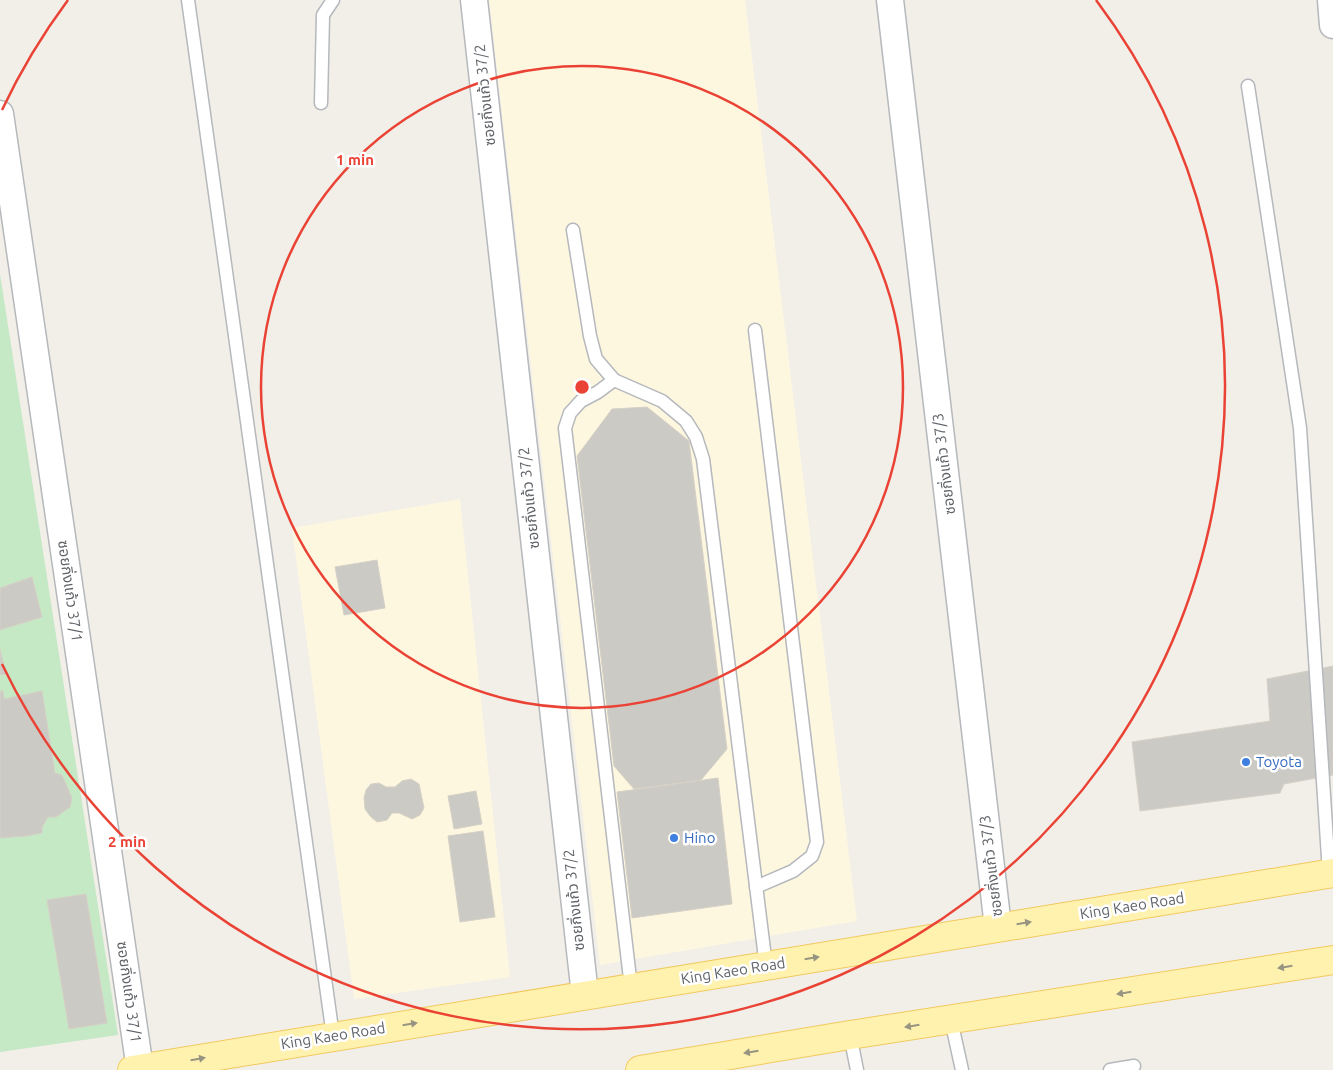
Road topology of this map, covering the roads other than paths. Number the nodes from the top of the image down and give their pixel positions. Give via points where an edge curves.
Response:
1 (188, 0) edge
2 (333, 0) edge
3 (474, 0) edge
4 (890, 0) edge
5 (1331, 0) edge
6 (1333, 25) edge
7 (1248, 86) dead end
8 (321, 103) dead end
9 (0, 114) edge
10 (572, 230) dead end
11 (756, 330) dead end
12 (614, 380) junction
13 (1331, 873) edge
14 (756, 887) junction
15 (998, 927) junction
16 (1333, 960) edge
17 (766, 966) junction
18 (631, 987) junction
19 (585, 995) junction
20 (951, 1020) junction
21 (850, 1035) junction
22 (332, 1036) junction
23 (1134, 1066) dead end
24 (136, 1069) edge
25 (640, 1070) edge
26 (857, 1070) edge
27 (962, 1070) edge
28 (1110, 1070) edge

1 - 22 lane
2 - 8 lane via 323,15
3 - 19 street, ซอยกิ่งแก้ว 37/2
4 - 15 street, ซอยกิ่งแก้ว 37/3
5 - 6 street
7 - 13 lane via 1300,428
9 - 24 street, ซอยกิ่งแก้ว 37/1
10 - 12 lane via 596,359
11 - 14 lane via 817,842 812,856 793,872
12 - 14 lane via 662,401 686,421 703,458
12 - 18 lane via 581,401 570,413 565,428
15 -> 13 main road, King Kaeo Road
14 - 17 lane
17 -> 15 main road, King Kaeo Road
16 -> 20 main road
17 - 18 main road, King Kaeo Road
18 - 19 main road, King Kaeo Road
22 -> 19 main road, King Kaeo Road
20 -> 21 main road
20 - 27 lane
21 -> 25 main road
21 - 26 lane
24 -> 22 main road, King Kaeo Road
23 - 28 lane

